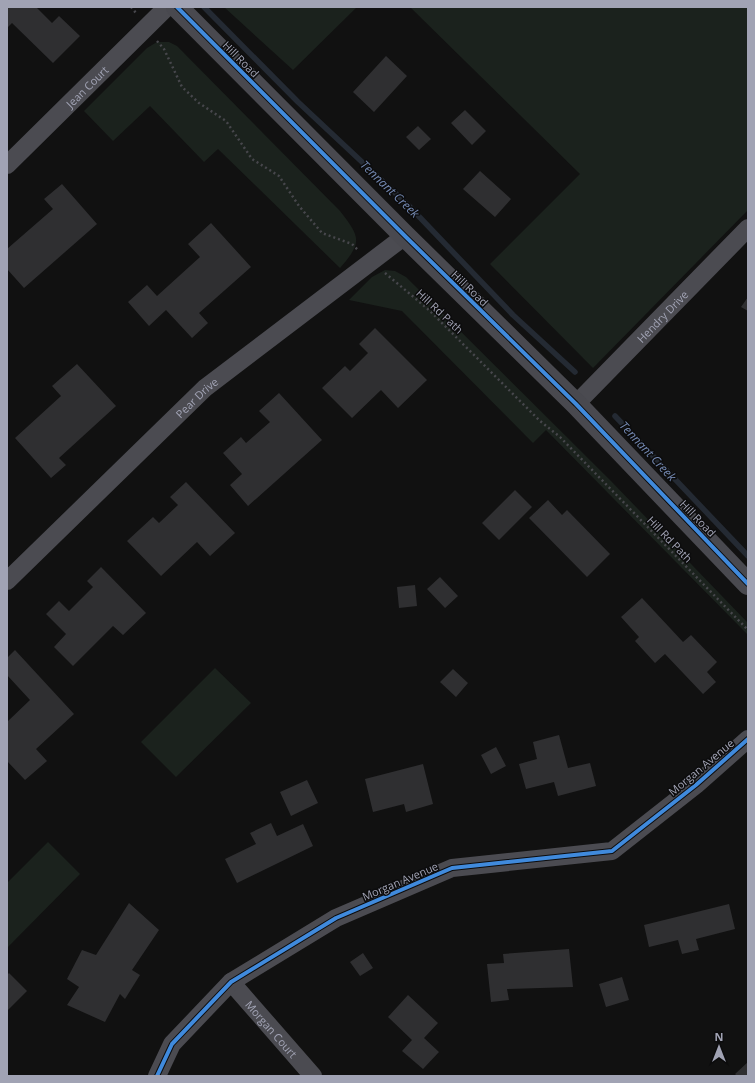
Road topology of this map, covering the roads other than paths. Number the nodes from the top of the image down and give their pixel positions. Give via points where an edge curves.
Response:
1 (167, 7) edge
2 (177, 7) edge
3 (7, 165) edge
4 (748, 228) edge
5 (405, 236) junction
6 (576, 404) junction
7 (7, 581) edge
8 (748, 584) edge
9 (748, 739) edge
10 (231, 982) junction
11 (157, 1076) edge
12 (313, 1076) edge

1 - 3 street, Jean Court
2 - 5 main road, Hill Road
4 - 6 street, Hendry Drive
5 - 6 main road, Hill Road
5 - 7 street, Pear Drive via 205,388
6 - 8 main road, Hill Road
9 - 10 street, Morgan Avenue via 696,785 612,851 452,868 336,918
10 - 11 street, Morgan Avenue via 172,1044
10 - 12 street, Morgan Court

